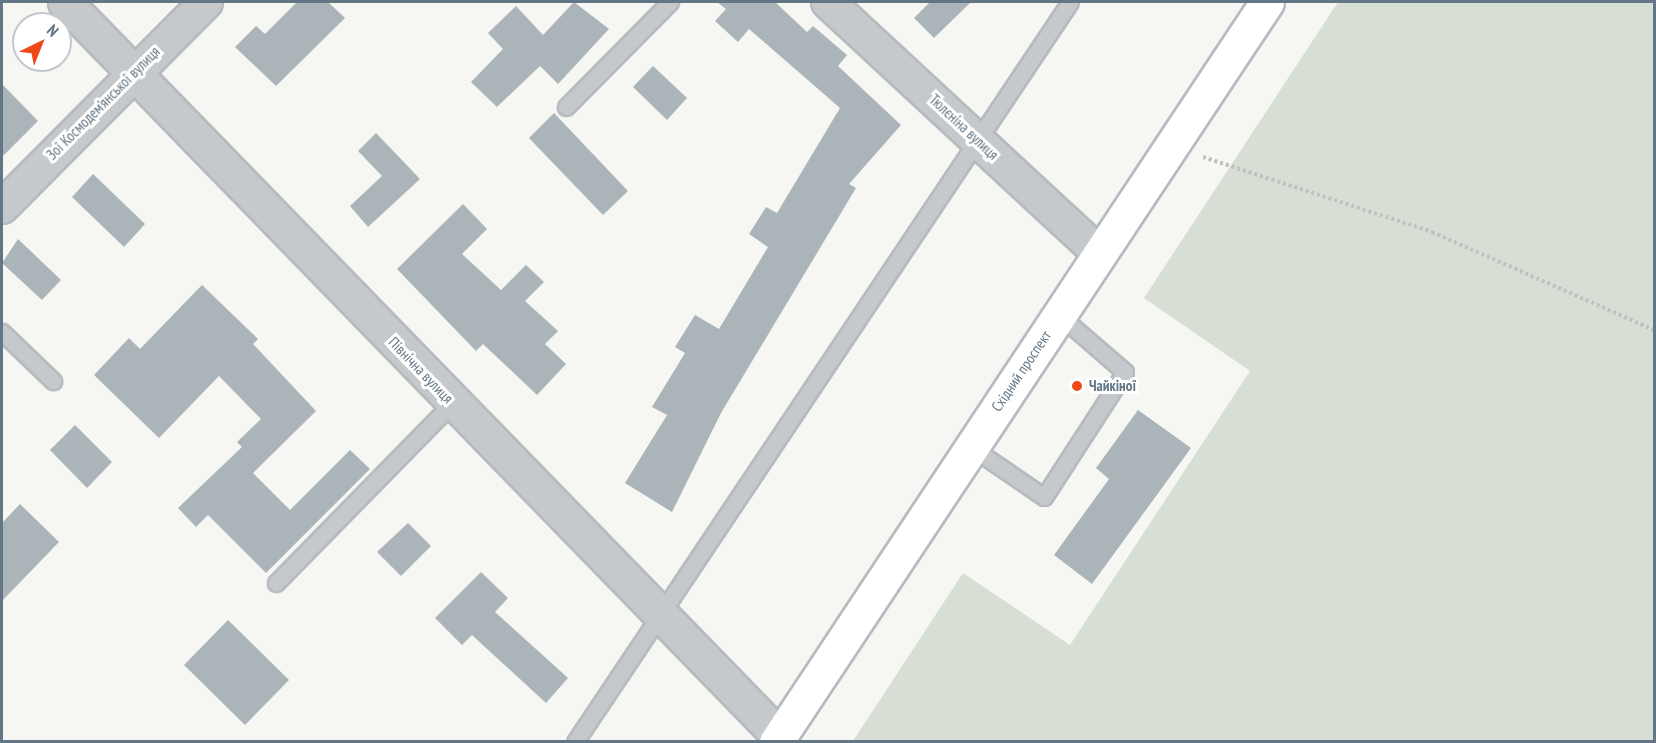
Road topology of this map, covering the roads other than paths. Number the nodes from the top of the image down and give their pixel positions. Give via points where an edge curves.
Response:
1 (65, 2) edge
2 (206, 2) edge
3 (669, 2) edge
4 (828, 2) edge
5 (1070, 2) edge
6 (1267, 2) edge
7 (132, 72) junction
8 (566, 107) dead end
9 (978, 139) junction
10 (2, 207) edge
11 (1100, 254) junction
12 (1059, 315) junction
13 (2, 332) edge
14 (53, 381) dead end
15 (453, 402) junction
16 (971, 447) junction
17 (276, 583) dead end
18 (661, 613) junction
19 (777, 739) edge
20 (575, 741) edge

1 - 7 street, Північна вулиця
2 - 7 street, Зої Космодем’янської вулиця
3 - 8 lane
4 - 9 street, Тюлєніна вулиця
5 - 9 lane
6 - 11 main road, Східний проспект
7 - 10 street, Зої Космодем’янської вулиця
7 - 15 street, Північна вулиця
9 - 11 street, Тюлєніна вулиця
9 - 18 lane
11 - 12 main road, Східний проспект
12 - 16 main road, Східний проспект
12 - 16 lane via 1125,372 1044,497
13 - 14 lane
15 - 17 lane
15 - 18 street, Північна вулиця
16 - 19 main road, Східний проспект
18 - 19 street, Північна вулиця
18 - 20 lane

